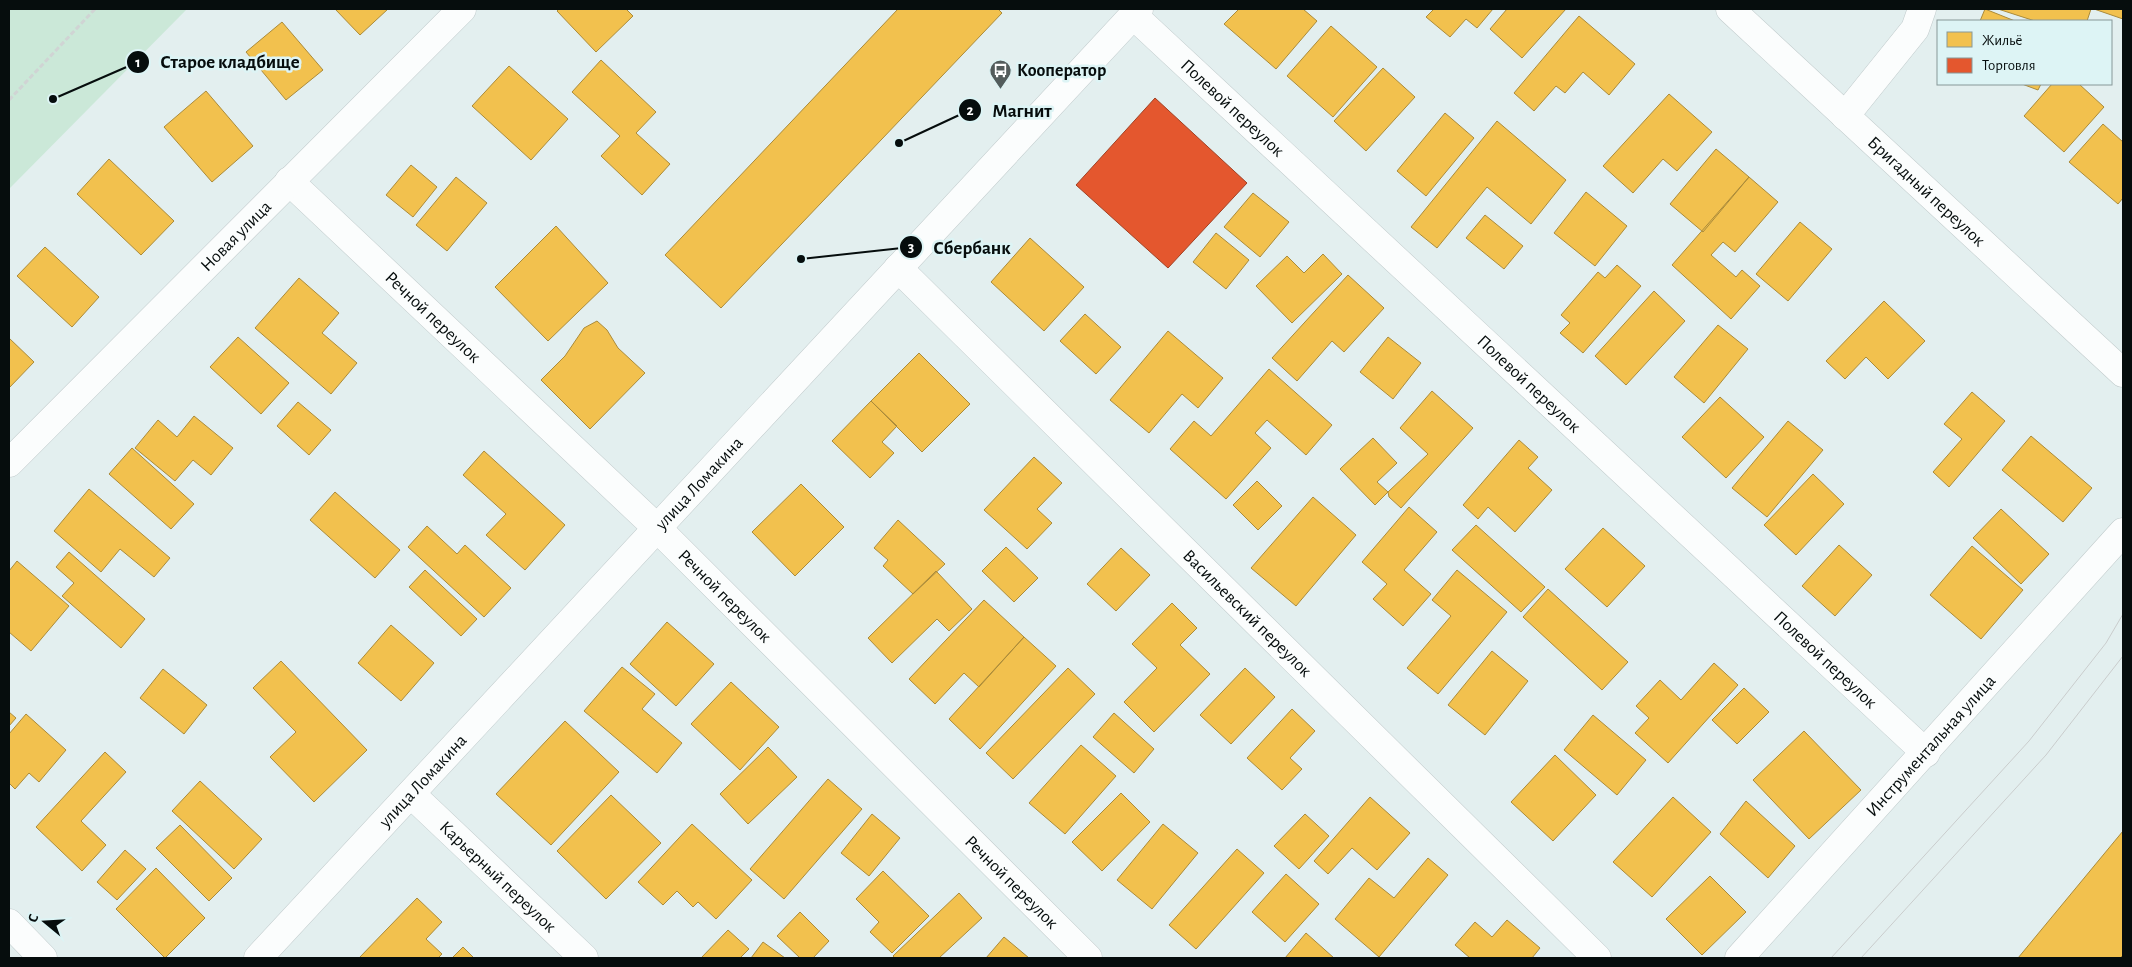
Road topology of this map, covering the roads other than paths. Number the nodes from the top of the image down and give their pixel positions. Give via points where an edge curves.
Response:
1 (462, 9) edge
2 (1730, 9) edge
3 (1922, 9) edge
4 (1136, 12) edge
5 (1845, 116) junction
6 (288, 181) junction
7 (898, 268) junction
8 (2123, 373) edge
9 (9, 463) edge
10 (657, 528) junction
11 (2123, 532) edge
12 (1926, 753) junction
13 (412, 794) junction
14 (9, 923) edge
15 (43, 958) edge
16 (258, 958) edge
17 (584, 958) edge
18 (1088, 958) edge
19 (1597, 958) edge
20 (1739, 958) edge

1 - 6 street, Новая улица
2 - 5 street, Бригадный переулок
3 - 5 street via 1915,28
4 - 7 street, улица Ломакина
4 - 12 street, Полевой переулок
5 - 8 street, Бригадный переулок
6 - 9 street, Новая улица
6 - 10 street, Речной переулок
7 - 10 street, улица Ломакина
7 - 19 street, Васильевский переулок
10 - 13 street, улица Ломакина
10 - 18 street, Речной переулок
11 - 12 street, Инструментальная улица
12 - 20 street, Инструментальная улица
13 - 16 street, улица Ломакина
13 - 17 street, Карьерный переулок
14 - 15 street

